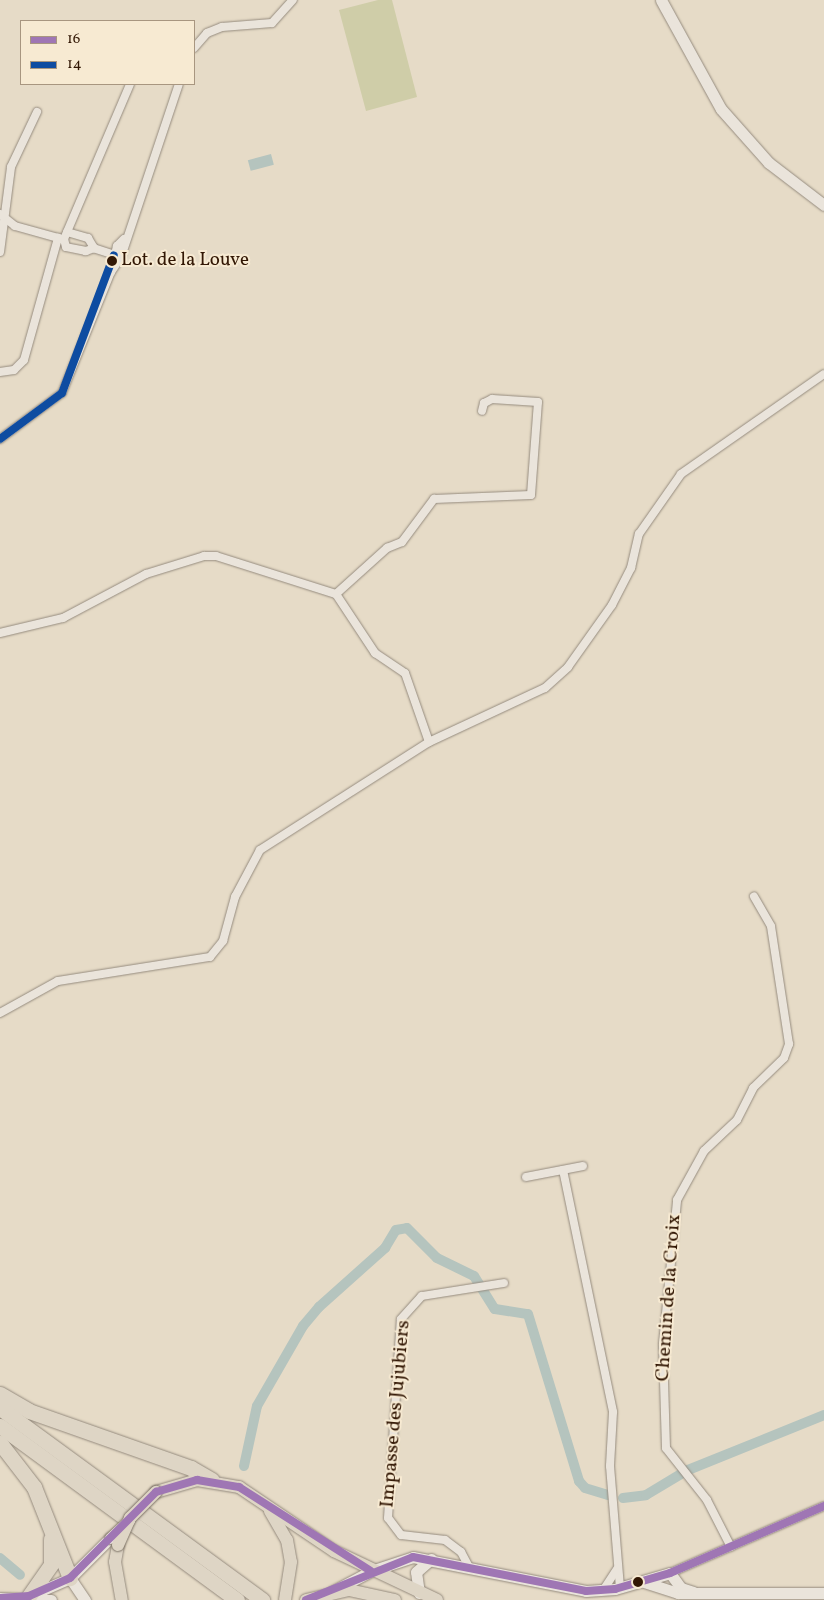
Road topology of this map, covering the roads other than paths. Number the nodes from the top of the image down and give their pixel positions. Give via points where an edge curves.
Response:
1 (293, 0) edge
2 (661, 0) edge
3 (195, 47) edge
4 (130, 85) edge
5 (179, 85) edge
6 (37, 112) dead end
7 (824, 206) edge
8 (3, 217) edge
9 (64, 239) junction
10 (94, 248) junction
11 (0, 252) edge
12 (117, 256) junction
13 (0, 372) edge
14 (824, 374) edge
15 (482, 411) dead end
16 (0, 439) edge
17 (336, 594) junction
18 (0, 633) edge
19 (429, 742) junction
20 (754, 896) dead end
21 (0, 1013) edge
22 (583, 1166) dead end
23 (563, 1170) junction
24 (526, 1177) dead end
25 (504, 1283) dead end
26 (0, 1394) edge
27 (0, 1408) edge
28 (0, 1426) edge
29 (0, 1443) edge
30 (212, 1480) junction
31 (263, 1503) junction
32 (824, 1506) edge
33 (49, 1525) junction
34 (114, 1541) junction
35 (731, 1547) junction
36 (432, 1558) junction
37 (469, 1567) junction
38 (618, 1567) junction
39 (371, 1571) junction
40 (670, 1573) junction
41 (70, 1578) junction
42 (644, 1582) junction
43 (620, 1588) junction
44 (604, 1589) junction
45 (331, 1592) junction
46 (693, 1592) junction
47 (824, 1594) edge
48 (29, 1596) junction
49 (0, 1598) edge
50 (430, 1598) edge
51 (51, 1600) edge
52 (85, 1600) edge
53 (122, 1600) edge
54 (237, 1600) edge
55 (262, 1600) edge
56 (285, 1600) edge
57 (307, 1600) edge
58 (395, 1600) edge

1 - 3 street via 272,23 222,27 207,33
2 - 7 street via 720,109 769,163
4 - 9 street
5 - 12 street
6 - 8 street via 11,167
8 - 9 street
8 - 11 street
9 - 10 street via 86,251
9 - 10 street via 88,238
9 - 13 street via 24,360 14,370
10 - 12 street
12 - 16 street via 62,393
14 - 19 street via 681,474 639,534 631,568 612,605 568,667 545,688 508,708
15 - 17 street via 484,403 492,399 538,402 531,495 434,499 402,542 387,548
17 - 18 street via 321,586 204,556 137,578 63,618
17 - 19 street via 375,653 405,673
19 - 21 street via 260,850 235,897 223,941 210,957 58,981
20 - 35 street, Chemin de la Croix via 771,926 789,1044 784,1058 753,1088 737,1120 704,1151 677,1200 663,1344 666,1448 707,1500
22 - 23 street
23 - 24 street
23 - 38 street via 613,1412 610,1466
25 - 37 street, Impasse des Jujubiers via 422,1296 413,1301 401,1319 387,1508 394,1530 401,1535 446,1540 461,1552
26 - 30 highway via 92,1436 191,1468
27 - 55 highway
28 - 54 highway
29 - 33 highway via 34,1487
30 - 31 main road via 240,1487
30 - 34 main road, bridge via 182,1482 156,1492 130,1518
31 - 39 main road
31 - 56 main road via 287,1540 289,1585
32 - 35 street
33 - 41 highway
33 - 48 highway via 51,1564
34 - 41 street
34 - 53 main road
35 - 40 street
36 - 37 street
36 - 39 street via 413,1557
36 - 50 street via 416,1572
37 - 44 street via 507,1578
38 - 43 street
38 - 44 street
39 - 45 street
39 - 50 main road
40 - 42 street
40 - 46 street via 681,1588
41 - 48 street
41 - 52 street
42 - 43 street
42 - 46 street via 669,1592
43 - 44 street
45 - 57 main road
45 - 58 main road via 366,1592
46 - 47 street
48 - 49 street
48 - 51 street

